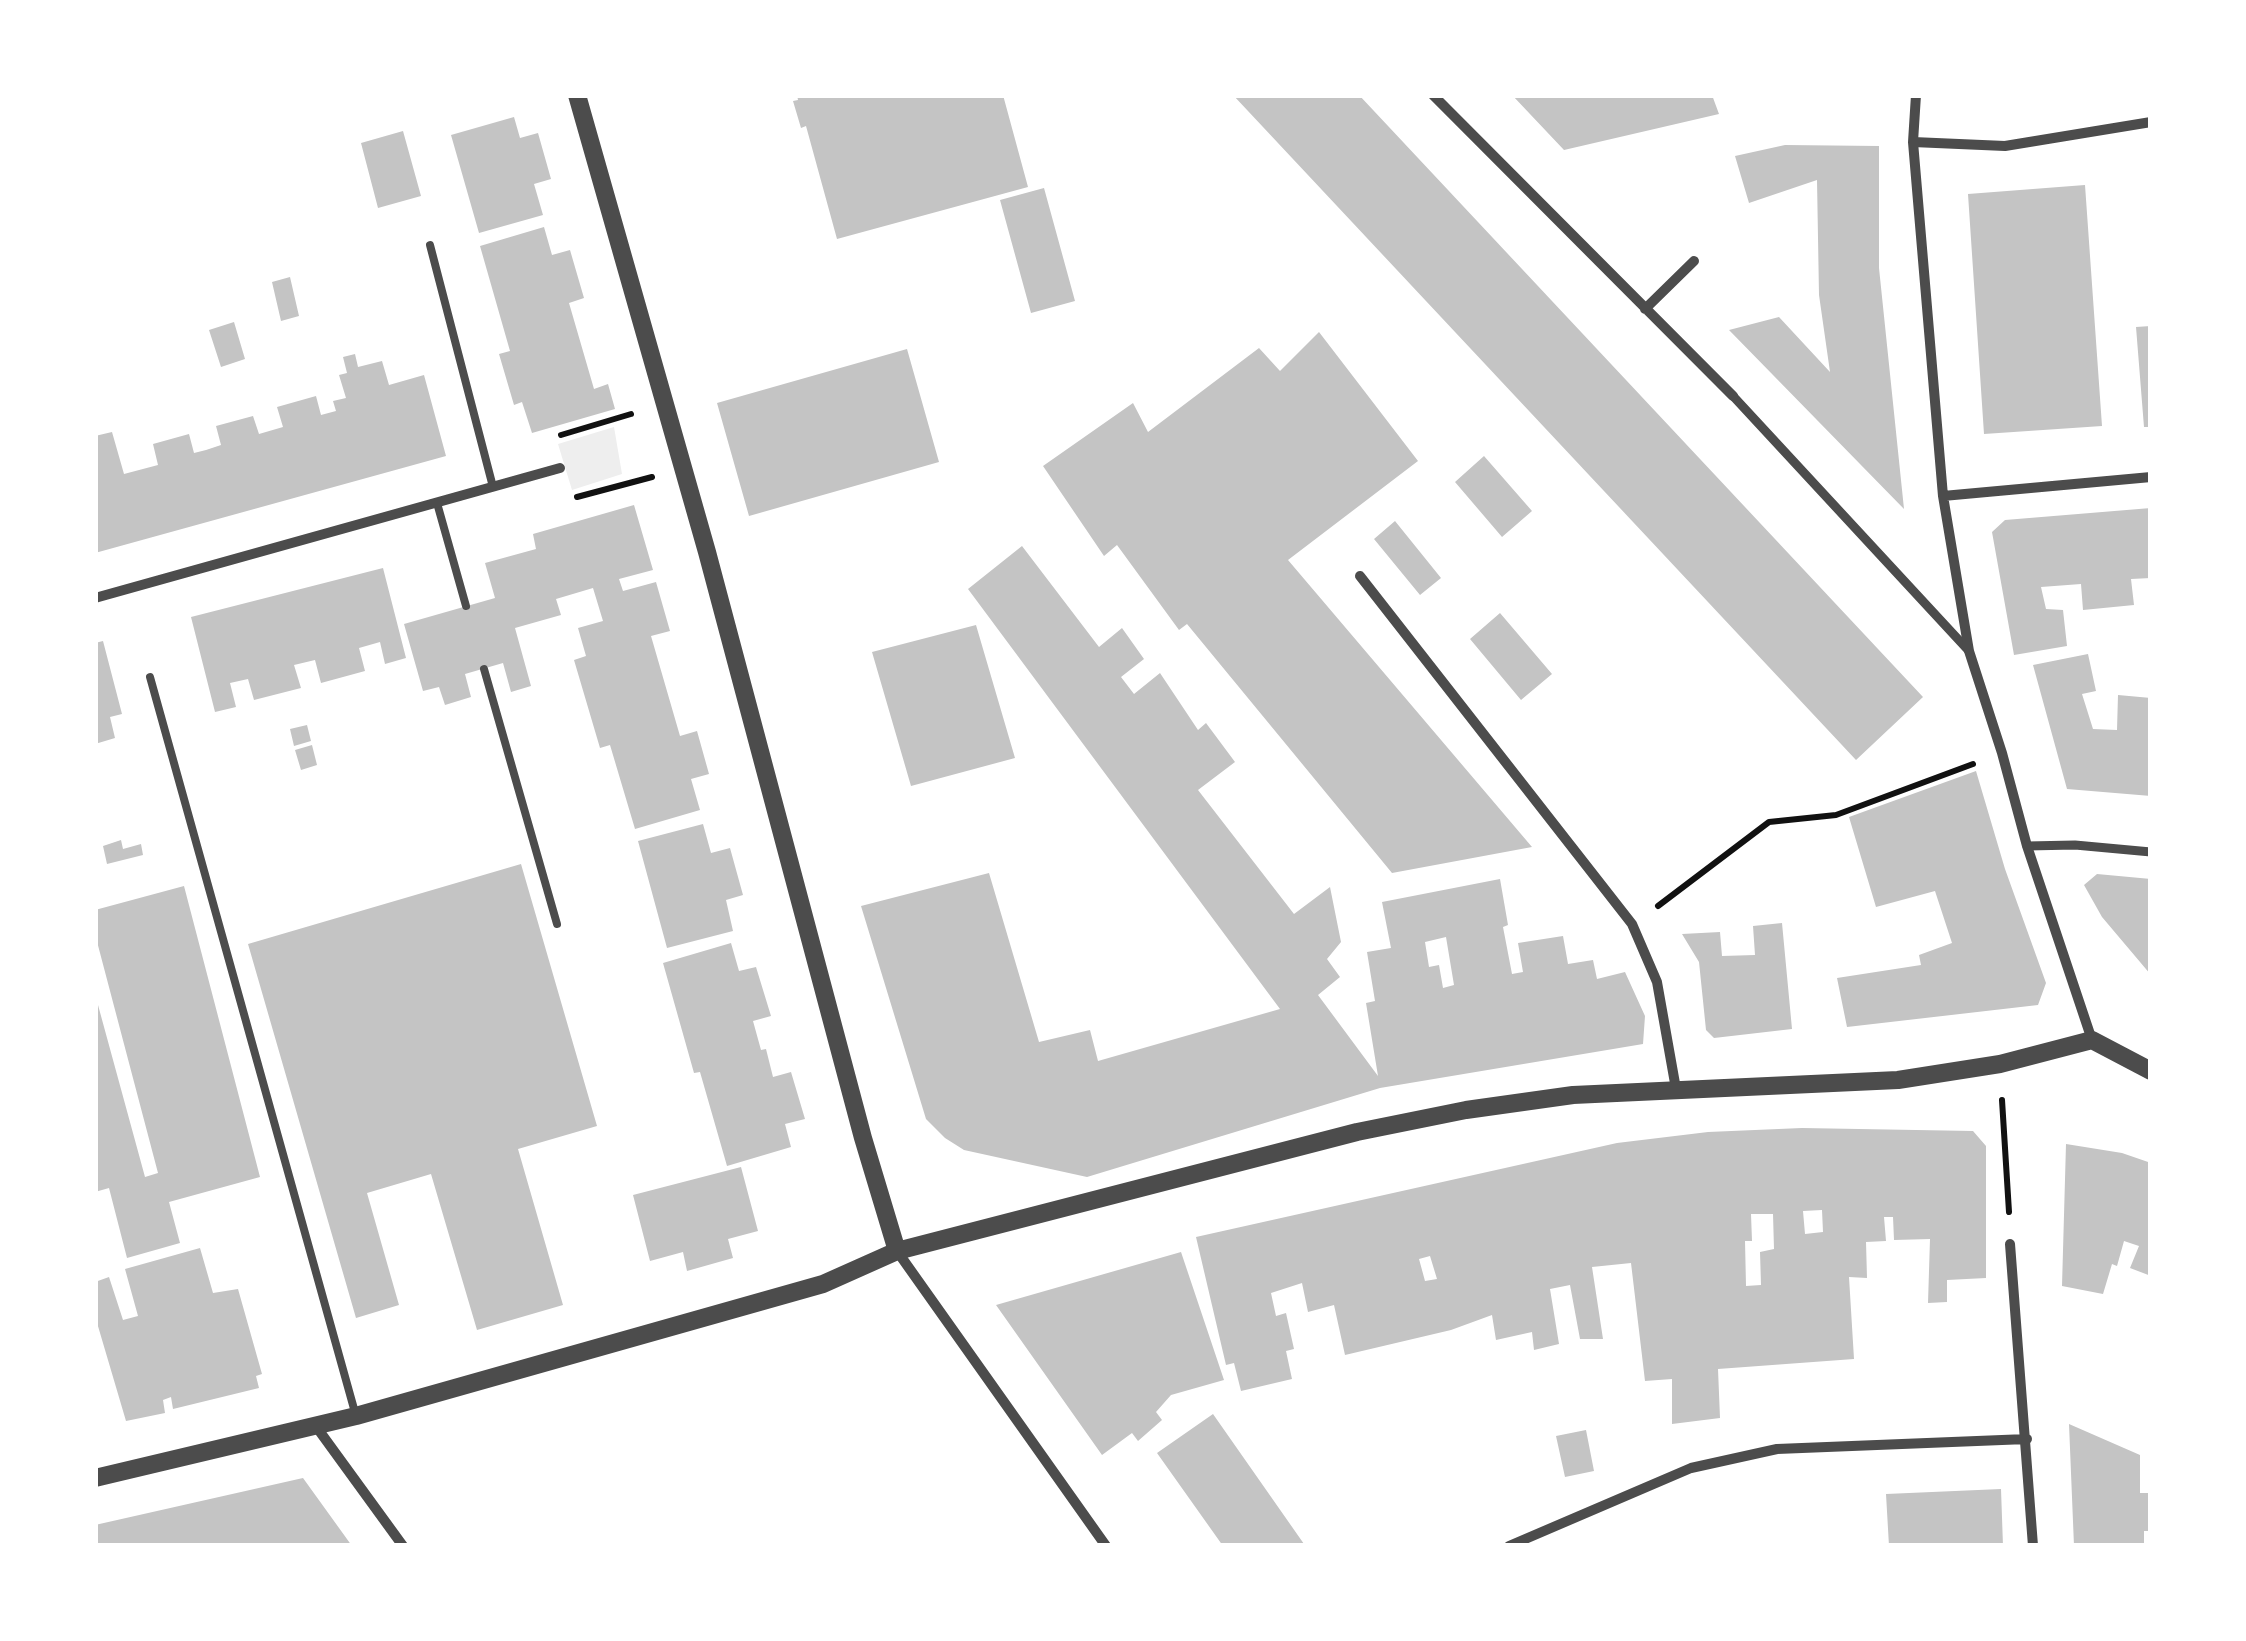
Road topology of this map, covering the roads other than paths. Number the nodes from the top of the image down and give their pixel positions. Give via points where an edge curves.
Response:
1 (576, 95) edge
2 (1432, 95) edge
3 (1916, 95) edge
4 (2151, 122) edge
5 (1913, 142) junction
6 (430, 245) dead end
7 (1694, 261) dead end
8 (1646, 309) junction
9 (1733, 396) joint
10 (560, 468) road end
11 (2151, 477) edge
12 (493, 487) junction
13 (1943, 496) junction
14 (437, 503) junction
15 (1360, 576) dead end
16 (95, 598) edge
17 (466, 606) dead end
18 (1969, 651) junction
19 (484, 669) dead end
20 (150, 678) dead end
21 (2027, 846) junction
22 (2151, 852) edge
23 (558, 924) dead end
24 (2092, 1040) junction
25 (2151, 1072) edge
26 (1676, 1089) junction
27 (2010, 1244) road end
28 (897, 1251) junction
29 (356, 1416) junction
30 (315, 1425) junction
31 (2027, 1439) junction
32 (95, 1478) edge
33 (403, 1546) edge
34 (1106, 1546) edge
35 (1509, 1546) edge
36 (2033, 1546) edge

1 - 28 street
2 - 8 street
3 - 5 street
4 - 5 street via 2005,146
5 - 13 street
6 - 12 lane
7 - 8 street
8 - 9 street
9 - 18 street
10 - 12 street
11 - 13 street
12 - 14 street
13 - 18 street
14 - 16 street
14 - 17 lane
15 - 26 street via 1632,924 1656,982
18 - 21 street
19 - 23 lane
20 - 29 lane
21 - 22 street
21 - 24 street
24 - 25 street
24 - 26 street via 1898,1080
26 - 28 street via 1573,1095 1357,1132
27 - 31 street
28 - 29 street via 823,1284
28 - 34 street
29 - 30 street
30 - 32 street
30 - 33 street
31 - 35 street via 1777,1449 1691,1468
31 - 36 street

